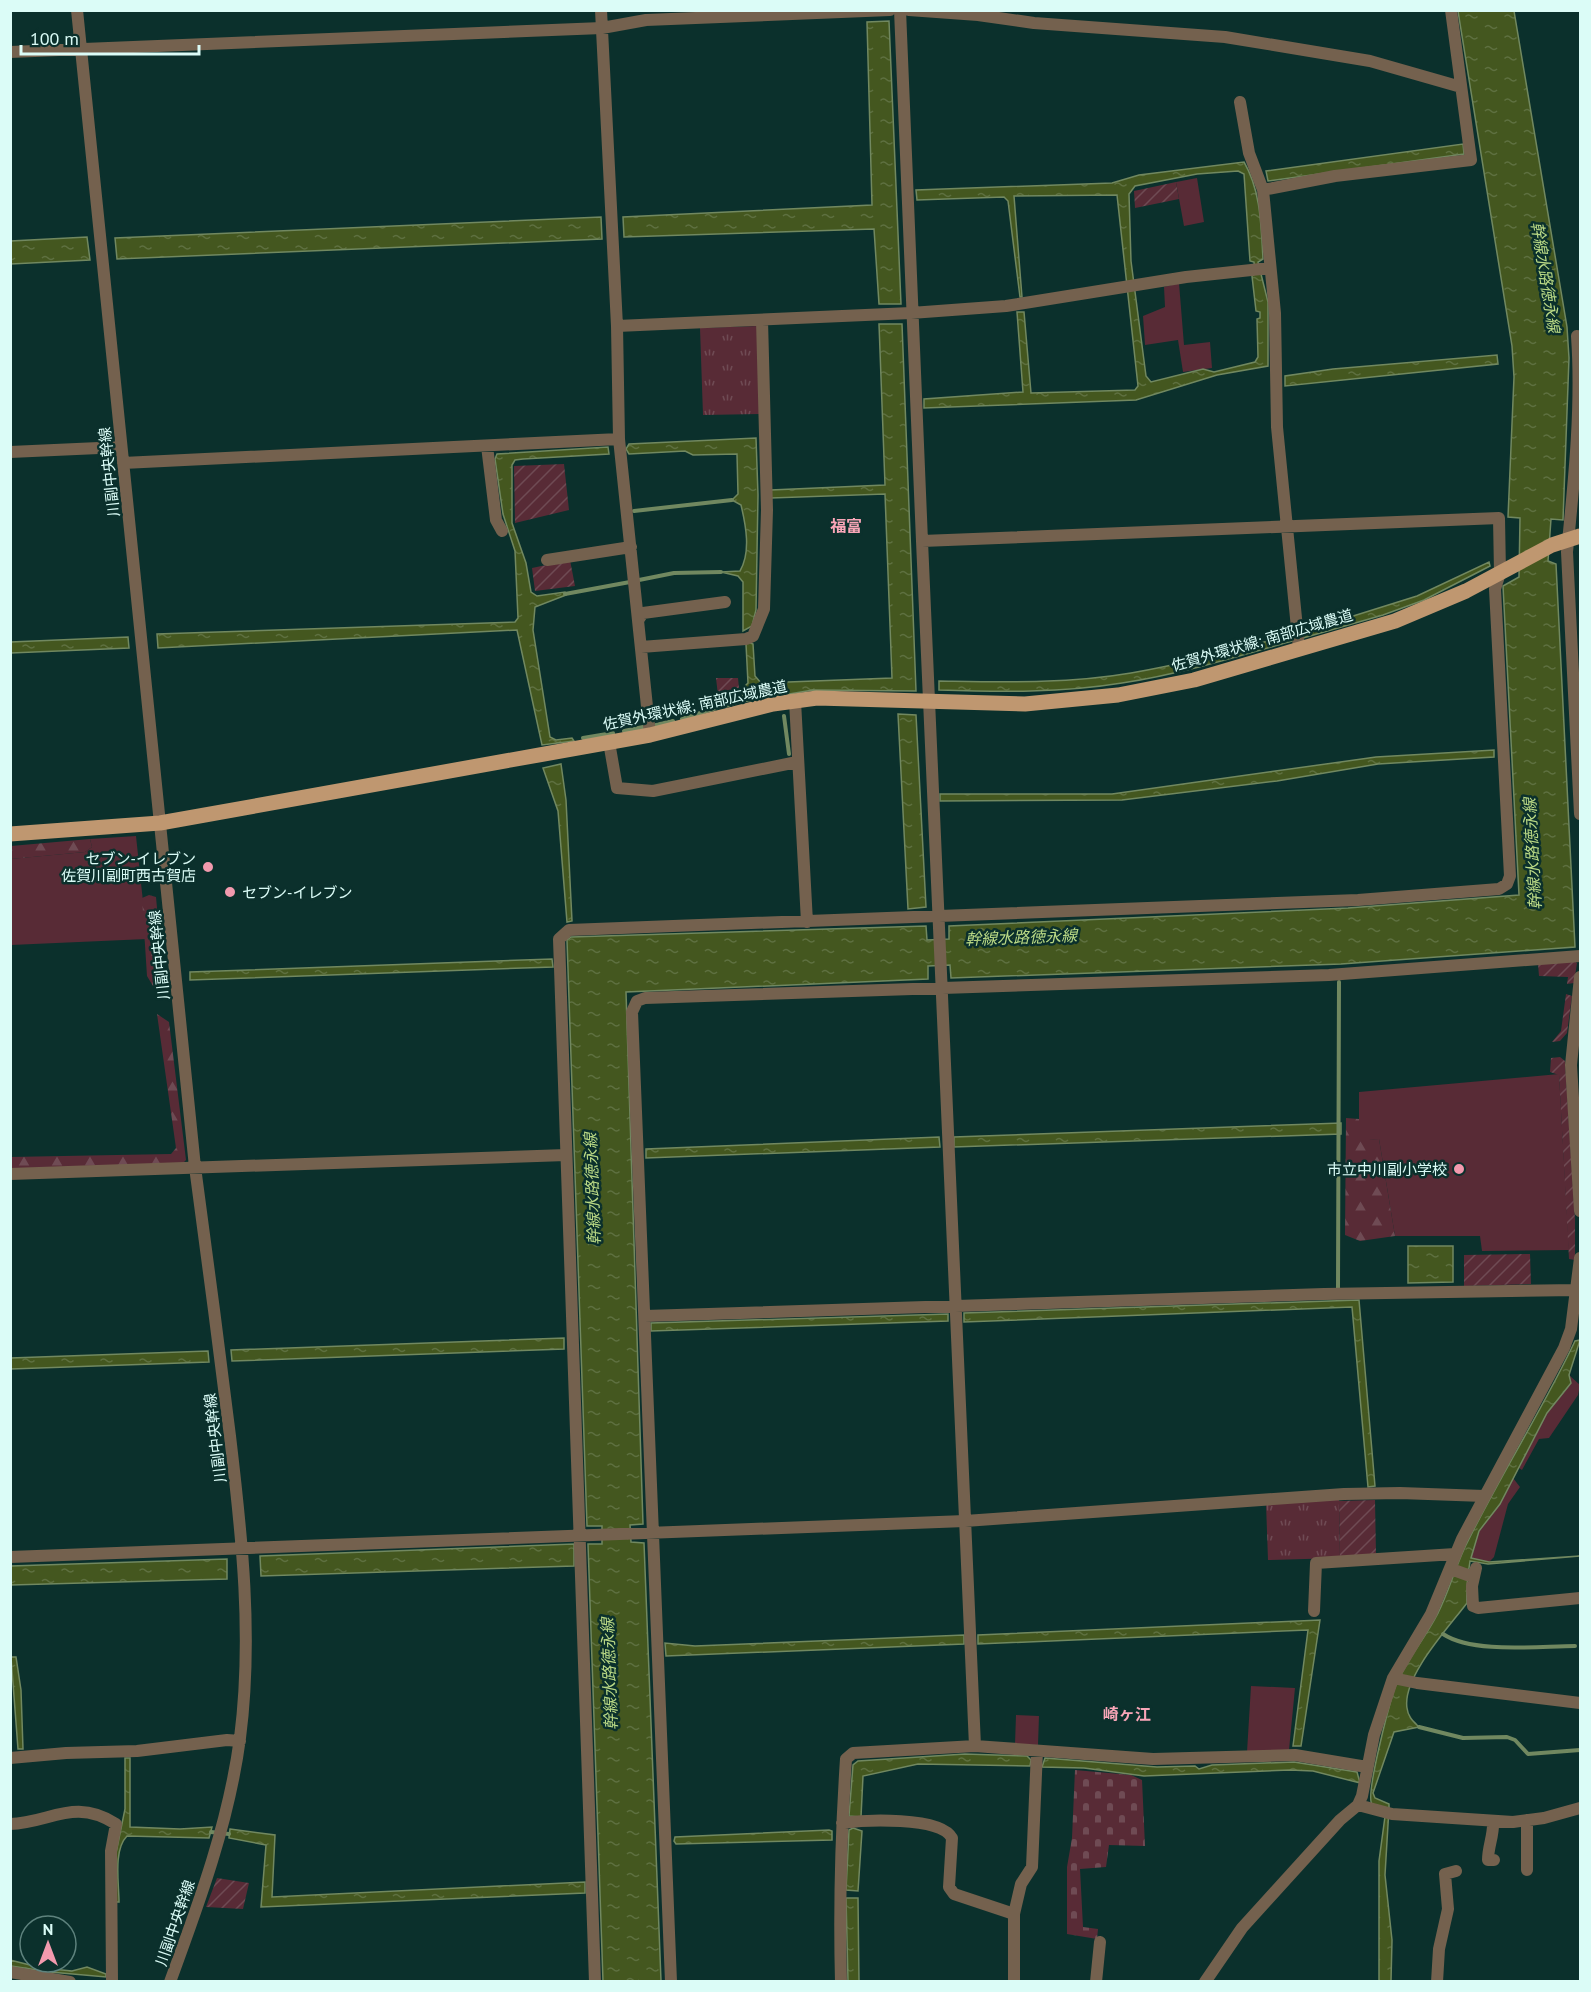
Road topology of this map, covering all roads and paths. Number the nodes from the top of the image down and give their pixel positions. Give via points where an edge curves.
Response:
1 (77, 10) edge
2 (601, 10) edge
3 (890, 10) edge
4 (900, 10) edge
5 (909, 10) edge
6 (1451, 10) edge
7 (855, 11) edge
8 (602, 28) junction
9 (81, 50) junction
10 (10, 52) edge
11 (1461, 87) junction
12 (1240, 102) dead end
13 (1263, 190) junction
14 (1261, 269) junction
15 (911, 313) junction
16 (762, 320) junction
17 (616, 326) junction
18 (1577, 336) dead end
19 (619, 439) junction
20 (487, 446) junction
21 (121, 447) junction
22 (10, 452) edge
23 (123, 463) junction
24 (1286, 527) junction
25 (502, 531) dead end
26 (1574, 538) edge
27 (921, 542) junction
28 (631, 547) junction
29 (547, 560) dead end
30 (1500, 573) junction
31 (725, 602) dead end
32 (639, 619) junction
33 (641, 647) junction
34 (1299, 648) junction
35 (795, 701) junction
36 (927, 701) junction
37 (650, 735) junction
38 (609, 742) junction
39 (797, 762) junction
40 (1581, 814) edge
41 (160, 823) junction
42 (10, 834) edge
43 (938, 917) junction
44 (807, 922) junction
45 (1581, 956) edge
46 (1581, 977) edge
47 (941, 988) junction
48 (566, 1155) junction
49 (195, 1167) junction
50 (10, 1174) edge
51 (1581, 1211) edge
52 (1581, 1258) edge
53 (1576, 1290) junction
54 (956, 1307) junction
55 (645, 1316) junction
56 (1576, 1330) edge
57 (1484, 1496) junction
58 (965, 1521) junction
59 (654, 1533) junction
60 (579, 1535) junction
61 (244, 1549) junction
62 (1455, 1554) junction
63 (10, 1557) edge
64 (1451, 1569) junction
65 (1581, 1598) edge
66 (1314, 1611) dead end
67 (1393, 1678) junction
68 (1581, 1703) edge
69 (240, 1740) junction
70 (975, 1746) junction
71 (1037, 1751) junction
72 (10, 1758) edge
73 (1367, 1767) junction
74 (1358, 1805) junction
75 (1581, 1808) edge
76 (1527, 1820) junction
77 (1493, 1821) junction
78 (842, 1823) junction
79 (10, 1824) edge
80 (1494, 1860) dead end
81 (1456, 1870) dead end
82 (1527, 1870) dead end
83 (1014, 1914) junction
84 (1100, 1942) dead end
85 (10, 1972) edge
86 (70, 1982) edge
87 (112, 1982) edge
88 (170, 1982) edge
89 (595, 1982) edge
90 (670, 1982) edge
91 (841, 1982) edge
92 (1014, 1982) edge
93 (1096, 1982) edge
94 (1205, 1982) edge
95 (1437, 1982) edge

1 - 9 street, 川副中央幹線
2 - 8 street
3 - 7 street
4 - 15 street
5 - 11 street via 1225,37 1371,61
6 - 11 street
7 - 8 street via 646,20
8 - 9 street
8 - 17 street
9 - 10 street
9 - 21 street, 川副中央幹線
11 - 13 street via 1471,160 1335,176
12 - 13 street via 1249,153
13 - 14 street
14 - 15 street via 1006,306
14 - 24 street via 1275,313 1277,427
15 - 16 street
15 - 27 street
16 - 17 street
16 - 33 street via 764,609 753,636 746,639
17 - 19 street
18 - 26 street
19 - 20 street
19 - 28 street
20 - 23 street
20 - 25 street via 496,520
21 - 22 street
21 - 23 street, 川副中央幹線
23 - 41 street, 川副中央幹線
24 - 27 street
24 - 30 street via 1499,518
24 - 34 street
26 - 30 main road, 佐賀外環状線; 南部広域農道 via 1552,545
26 - 40 street
27 - 36 street
28 - 29 street
28 - 32 street
30 - 34 main road, 佐賀外環状線; 南部広域農道 via 1395,621
30 - 43 street via 1495,589 1510,876 1499,889 1358,900
31 - 32 street via 643,613
32 - 33 street
33 - 37 street
34 - 36 main road, 佐賀外環状線; 南部広域農道 via 1194,680 1118,695 1025,704
35 - 36 main road, 佐賀外環状線; 南部広域農道
35 - 37 main road, 佐賀外環状線; 南部広域農道
35 - 39 street
36 - 43 street
37 - 38 main road, 佐賀外環状線; 南部広域農道
38 - 39 street via 617,788 653,791
38 - 41 main road, 佐賀外環状線; 南部広域農道
39 - 44 street
41 - 42 main road, 佐賀外環状線; 南部広域農道
41 - 49 street, 川副中央幹線
43 - 44 street
43 - 47 street
44 - 48 street via 563,933 559,939
45 - 47 street via 1329,975
46 - 51 street via 1571,1065
47 - 54 street
47 - 55 street via 645,998 637,1002 632,1012
48 - 49 street
48 - 60 street
49 - 50 street
49 - 61 street, 川副中央幹線
52 - 53 street
53 - 54 street
53 - 56 street
54 - 55 street
54 - 58 street
55 - 59 street
56 - 57 street
57 - 58 street via 1344,1494
57 - 62 street
58 - 59 street
58 - 70 street
59 - 60 street
59 - 90 street
60 - 61 street
60 - 89 street
61 - 63 street
61 - 69 street, 川副中央幹線 via 246,1649
62 - 64 street
62 - 66 street via 1316,1563
64 - 65 street via 1474,1573 1473,1606 1478,1608
64 - 67 street via 1431,1614
67 - 68 street
67 - 73 street
69 - 72 street via 138,1751
69 - 88 street, 川副中央幹線 via 218,1841
70 - 71 street
70 - 78 street via 853,1753 846,1760
71 - 73 street via 1153,1760 1295,1755
71 - 83 street via 1032,1867 1021,1884
73 - 74 street
74 - 77 street via 1388,1814
74 - 94 street via 1242,1928
75 - 76 street
76 - 77 street
76 - 82 street
77 - 80 street via 1488,1860
78 - 83 street via 886,1820 931,1826 949,1833 949,1887 954,1894
78 - 91 street
79 - 87 street via 72,1811 116,1824 111,1851
81 - 95 street via 1445,1874 1448,1909
83 - 92 street
84 - 93 street
85 - 86 street

